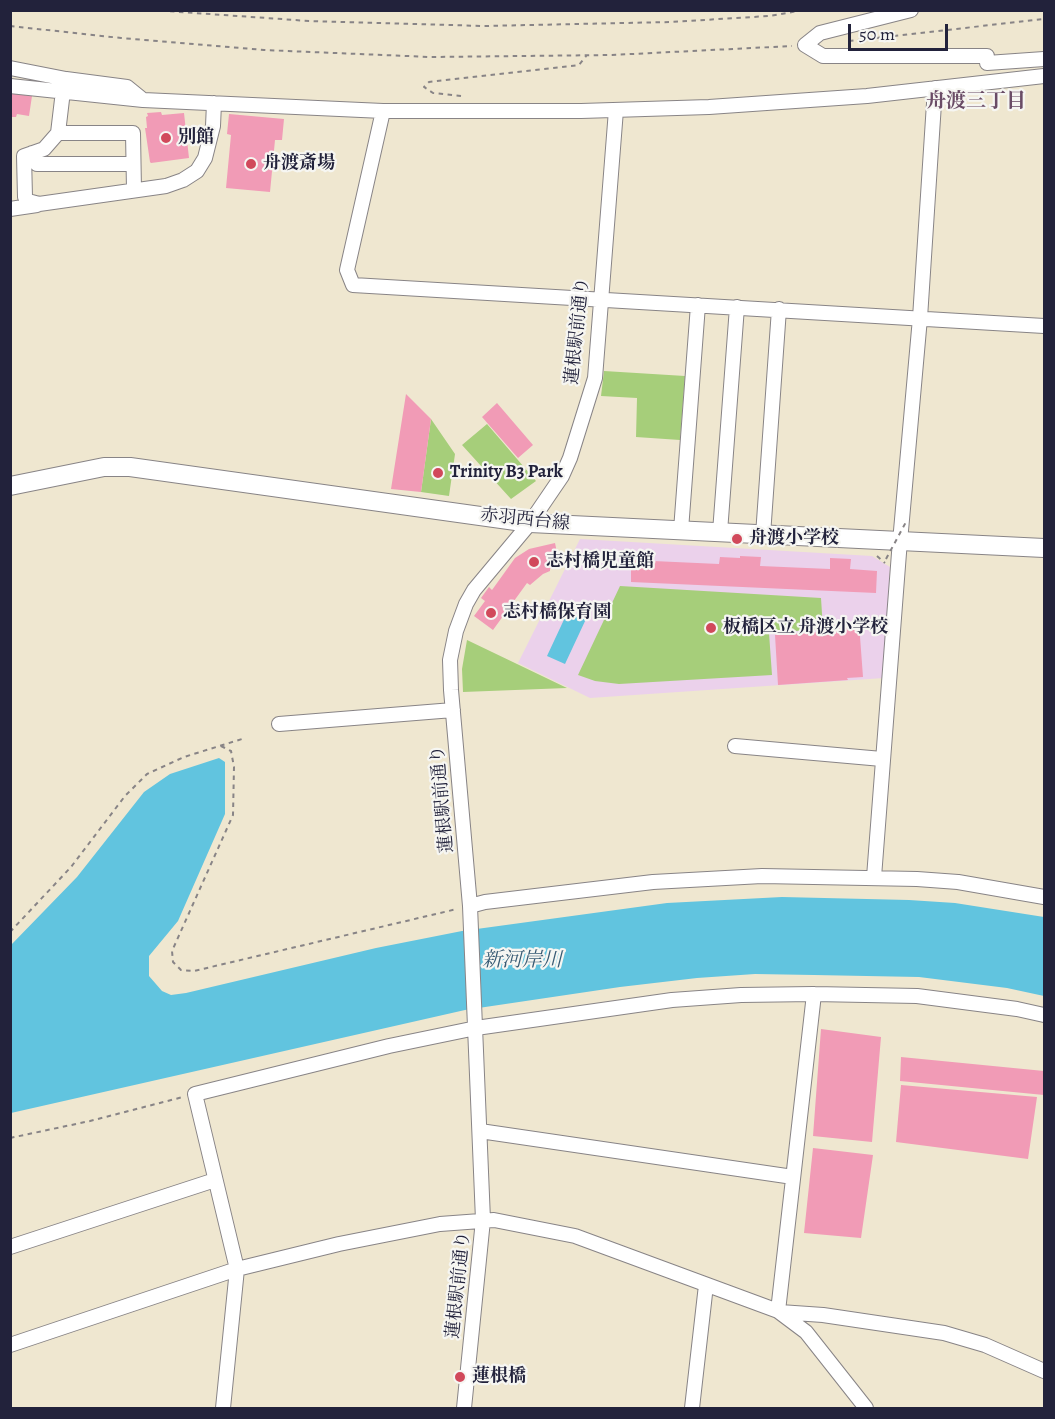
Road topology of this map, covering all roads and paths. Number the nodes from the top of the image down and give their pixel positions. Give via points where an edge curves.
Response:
1 (152, 10) edge
2 (804, 10) edge
3 (911, 10) edge
4 (1044, 19) edge
5 (10, 26) edge
6 (845, 42) dead end
7 (805, 45) junction
8 (587, 55) junction
9 (1044, 59) edge
10 (10, 68) edge
11 (1044, 76) edge
12 (10, 86) edge
13 (935, 88) junction
14 (63, 92) junction
15 (464, 97) dead end
16 (143, 100) junction
17 (214, 103) junction
18 (616, 110) junction
19 (383, 111) junction
20 (58, 133) junction
21 (22, 155) edge
22 (133, 164) junction
23 (24, 174) junction
24 (10, 182) edge
25 (134, 190) junction
26 (39, 204) junction
27 (10, 209) edge
28 (600, 298) junction
29 (698, 304) junction
30 (737, 307) junction
31 (779, 309) junction
32 (920, 318) junction
33 (1044, 326) edge
34 (10, 486) edge
35 (906, 522) dead end
36 (530, 523) junction
37 (681, 530) junction
38 (720, 532) junction
39 (763, 535) junction
40 (900, 540) junction
41 (1044, 548) edge
42 (888, 564) dead end
43 (453, 710) junction
44 (279, 724) dead end
45 (242, 739) dead end
46 (220, 746) junction
47 (735, 746) dead end
48 (882, 759) junction
49 (874, 877) junction
50 (1044, 897) edge
51 (471, 910) junction
52 (10, 932) edge
53 (814, 994) junction
54 (1044, 1015) edge
55 (476, 1025) junction
56 (195, 1094) junction
57 (480, 1131) junction
58 (10, 1138) edge
59 (793, 1177) junction
60 (215, 1180) junction
61 (483, 1220) junction
62 (10, 1247) edge
63 (237, 1269) junction
64 (706, 1285) junction
65 (778, 1311) junction
66 (10, 1345) edge
67 (1044, 1371) edge
68 (223, 1408) edge
69 (464, 1408) edge
70 (692, 1408) edge
71 (866, 1408) edge

1 - 2 path via 309,21 472,26 671,22
3 - 7 street via 820,33
4 - 6 path
5 - 8 path via 264,50 430,57
7 - 8 path
7 - 9 street via 823,56 987,56 987,63
8 - 15 path via 579,65 429,82 424,87 433,93
10 - 16 street via 127,87
11 - 13 street
12 - 14 street
13 - 18 street via 709,107
13 - 32 street
14 - 16 street
14 - 20 street
16 - 17 street
17 - 19 street
17 - 25 street via 210,141 197,171 166,186
18 - 19 street
18 - 28 street, 蓮根駅前通り
19 - 28 street via 347,270 353,285
20 - 21 street via 44,149
20 - 22 street via 133,133
21 - 22 street via 37,164
21 - 23 street
22 - 25 street
23 - 24 street
23 - 26 street via 25,197
25 - 26 street
26 - 27 street
28 - 29 street
28 - 36 street, 蓮根駅前通り via 595,378 562,476
29 - 30 street
29 - 37 street
30 - 31 street
30 - 38 street
31 - 32 street
31 - 39 street
32 - 33 street
32 - 40 street
34 - 36 main road, 赤羽西台線 via 97,468 130,467
35 - 42 path, bridge via 887,560 878,554 876,557
36 - 37 main road, 赤羽西台線
36 - 43 street, 蓮根駅前通り via 466,604 450,660
37 - 38 main road, 赤羽西台線
38 - 39 main road, 赤羽西台線
39 - 40 main road, 赤羽西台線
40 - 41 main road, 赤羽西台線
40 - 48 street
43 - 44 street
43 - 51 street, 蓮根駅前通り
45 - 46 path
46 - 51 path via 231,751 233,815 176,939 173,962 181,970 194,971
46 - 52 path via 147,774 125,796 71,867
47 - 48 street
48 - 49 street
49 - 50 street via 958,882
49 - 51 street via 762,876 653,882 485,902
51 - 55 street
53 - 54 street via 916,996
53 - 55 street via 741,994 672,1000
53 - 59 street
55 - 56 street
55 - 57 street, 蓮根駅前通り
56 - 58 path
56 - 60 street
57 - 59 street
57 - 61 street, 蓮根駅前通り
59 - 65 street
60 - 62 street
60 - 63 street
61 - 63 street via 440,1224 339,1244
61 - 64 street via 575,1236
61 - 69 street, 蓮根駅前通り
63 - 66 street
63 - 68 street
64 - 65 street
64 - 70 street
65 - 67 street via 944,1333 985,1345
65 - 71 street via 806,1332

